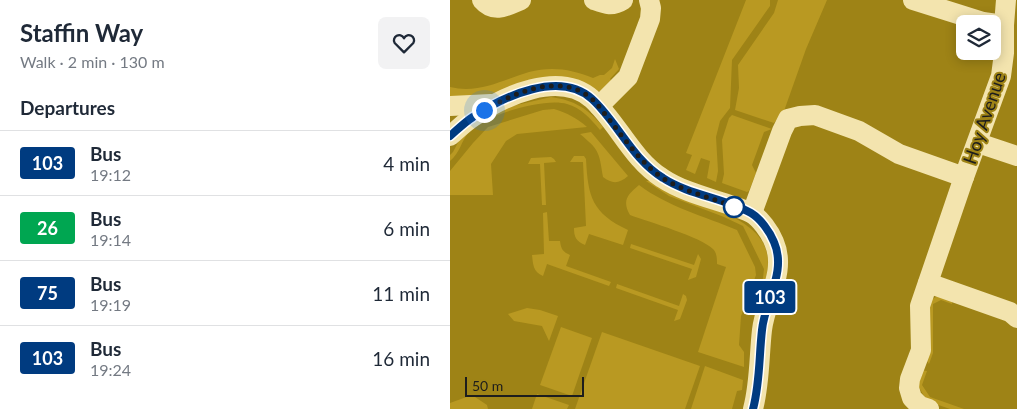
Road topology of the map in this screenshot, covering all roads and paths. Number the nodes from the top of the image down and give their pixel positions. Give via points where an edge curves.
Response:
1 (482, 0) edge
2 (521, 0) edge
3 (594, 0) edge
4 (623, 0) edge
5 (649, 0) edge
6 (913, 0) edge
7 (1006, 0) edge
8 (1004, 25) junction
9 (496, 104) junction
10 (450, 106) edge
11 (598, 106) junction
12 (450, 136) edge
13 (978, 143) junction
14 (1017, 156) edge
15 (964, 177) junction
16 (752, 213) junction
17 (928, 283) junction
18 (1017, 318) edge
19 (753, 409) edge
20 (929, 409) edge

1 - 2 street via 495,9
3 - 4 street via 607,5
5 - 11 street via 650,19 628,77
6 - 8 street via 983,22
7 - 8 street, Hoy Avenue
8 - 13 street, Hoy Avenue via 1001,76
9 - 10 street
9 - 11 street via 545,86 579,91
9 - 12 street via 472,117
11 - 16 street via 635,152 662,178 678,187
13 - 14 street
13 - 15 street, Hoy Avenue
15 - 16 street via 899,154 859,131 815,115 800,116 788,119 782,131
15 - 17 street, Hoy Avenue
16 - 19 street via 771,235 778,255 777,277 764,314
17 - 18 street via 1010,312
17 - 20 street, Hoy Avenue via 920,306 920,350 910,388 912,398

